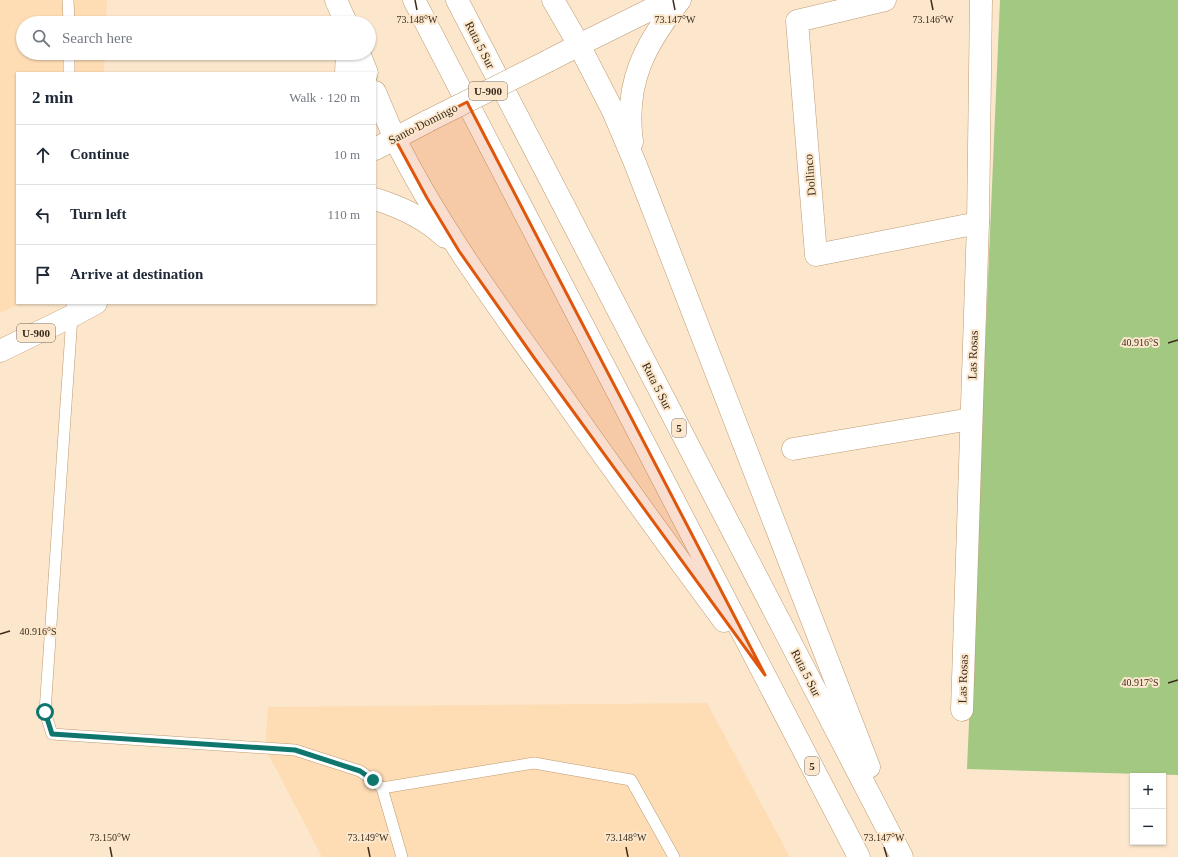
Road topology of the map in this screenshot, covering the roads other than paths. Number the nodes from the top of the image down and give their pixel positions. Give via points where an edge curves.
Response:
1 (68, 0) edge
2 (414, 0) edge
3 (456, 0) edge
4 (553, 0) edge
5 (670, 0) edge
6 (680, 0) edge
7 (885, 0) edge
8 (981, 0) edge
9 (69, 16) edge
10 (579, 45) junction
11 (69, 60) edge
12 (347, 60) edge
13 (362, 60) edge
14 (69, 72) edge
15 (346, 72) edge
16 (367, 72) edge
17 (376, 94) edge
18 (395, 139) junction
19 (376, 149) edge
20 (635, 163) junction
21 (376, 199) edge
22 (978, 223) junction
23 (459, 251) junction
24 (93, 304) edge
25 (72, 310) edge
26 (0, 351) edge
27 (971, 419) junction
28 (793, 449) dead end
29 (765, 675) junction
30 (962, 710) dead end
31 (382, 788) junction
32 (402, 857) edge
33 (674, 857) edge
34 (859, 857) edge
35 (903, 857) edge

1 - 9 lane
2 - 29 main road, 5
3 - 35 main road, Ruta 5 Sur / 5
4 - 10 main road
5 - 10 main road, Santo Domingo
6 - 20 main road via 648,45 640,62 630,113
7 - 22 main road, Dollinco via 797,21 816,255
8 - 22 main road, Las Rosas
10 - 18 main road, Santo Domingo / U-900, bridge
10 - 20 main road via 613,111
11 - 14 lane
12 - 15 main road
13 - 16 main road
17 - 18 main road
18 - 19 main road, Santo Domingo / U-900
18 - 23 main road via 410,170
20 - 35 main road
21 - 23 main road via 429,224
22 - 27 main road, Las Rosas
23 - 29 main road via 661,536
24 - 25 main road, U-900
25 - 26 main road, U-900
25 - 31 lane via 45,712 52,734 295,750 360,771
27 - 28 main road
27 - 30 main road, Las Rosas
29 - 34 main road, 5
31 - 32 lane
31 - 33 lane via 534,763 631,780

